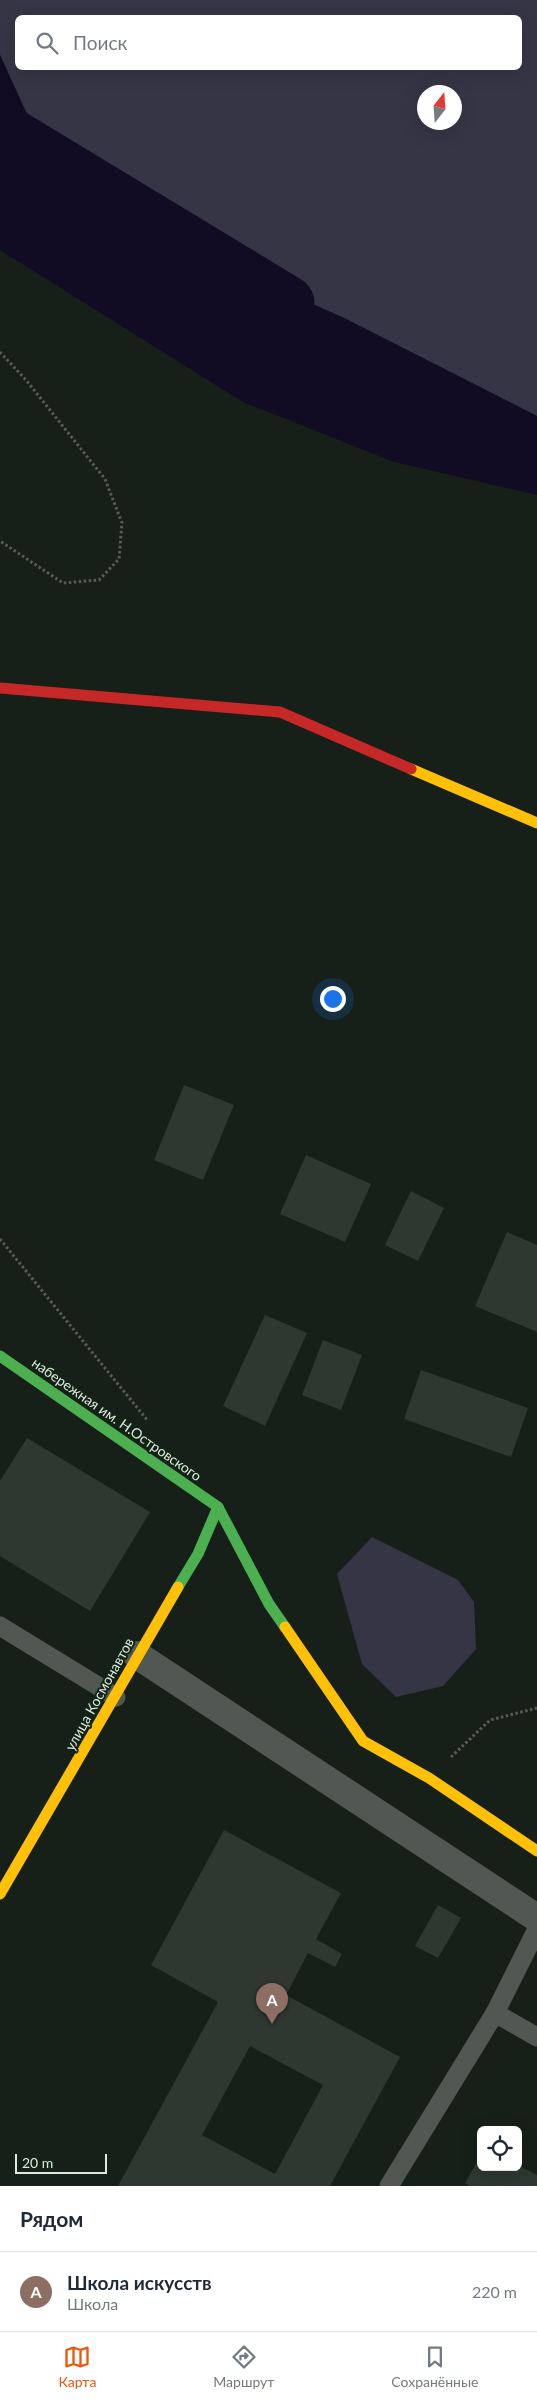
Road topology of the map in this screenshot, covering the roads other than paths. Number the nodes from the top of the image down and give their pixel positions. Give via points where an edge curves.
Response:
1 (0, 688) edge
2 (537, 823) edge
3 (0, 1356) edge
4 (218, 1507) junction
5 (0, 1626) edge
6 (136, 1655) junction
7 (116, 1698) junction
8 (537, 1851) edge
9 (0, 1894) edge
10 (537, 1918) edge
11 (537, 1929) edge
12 (495, 2013) junction
13 (537, 2037) edge
14 (389, 2186) edge

1 - 2 street via 280,712
3 - 4 street, набережная им. Н.Островского
4 - 6 street, улица Космонавтов via 198,1554
4 - 8 street via 269,1604 363,1741 429,1778
5 - 7 lane
6 - 7 street, улица Космонавтов
6 - 10 street
7 - 9 street, улица Космонавтов
11 - 12 lane
12 - 13 lane
12 - 14 lane

